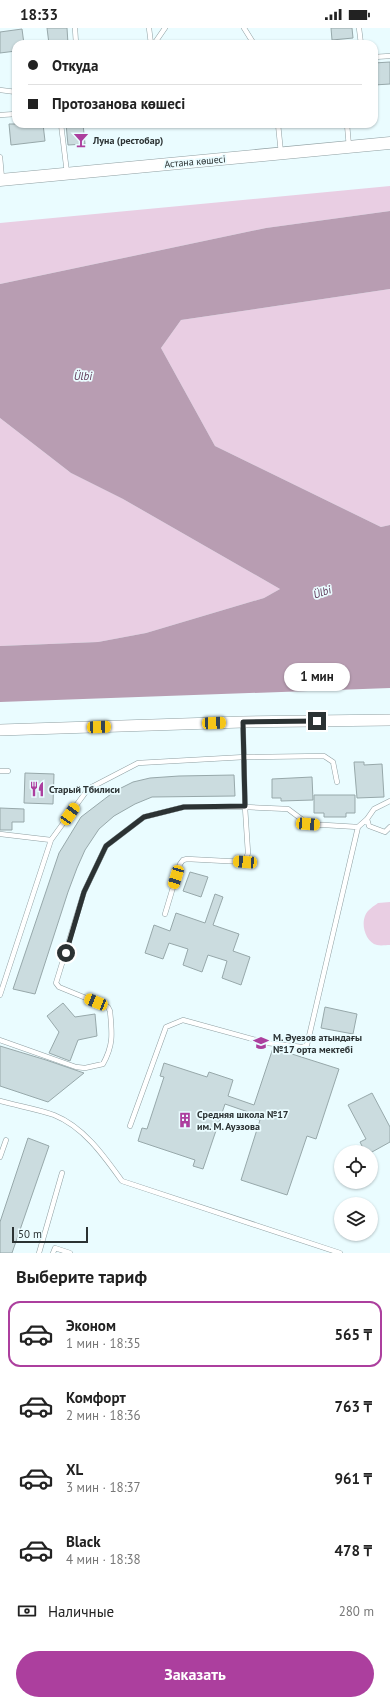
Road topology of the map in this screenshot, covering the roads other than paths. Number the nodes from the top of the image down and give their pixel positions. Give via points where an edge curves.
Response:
1 (75, 28) edge
2 (149, 28) edge
3 (165, 28) edge
4 (244, 28) edge
5 (359, 28) edge
6 (76, 40) edge
7 (150, 40) edge
8 (157, 40) edge
9 (252, 40) edge
10 (360, 40) edge
11 (390, 56) edge
12 (378, 58) edge
13 (0, 90) edge
14 (12, 92) edge
15 (12, 114) edge
16 (0, 115) edge
17 (61, 128) edge
18 (278, 128) edge
19 (347, 128) edge
20 (390, 143) edge
21 (349, 147) junction
22 (281, 153) junction
23 (0, 157) edge
24 (67, 173) junction
25 (1, 180) edge
26 (390, 720) edge
27 (243, 722) junction
28 (0, 730) edge
29 (245, 757) junction
30 (0, 771) edge
31 (8, 771) dead end
32 (337, 782) dead end
33 (390, 801) edge
34 (245, 806) junction
35 (367, 819) junction
36 (358, 827) junction
37 (390, 827) edge
38 (0, 834) edge
39 (51, 840) junction
40 (165, 914) dead end
41 (0, 996) edge
42 (0, 1040) edge
43 (0, 1101) edge
44 (130, 1126) dead end
45 (6, 1140) dead end
46 (0, 1157) edge
47 (62, 1173) dead end
48 (39, 1253) edge
49 (53, 1253) edge
50 (70, 1253) edge
51 (340, 1253) edge

1 - 6 lane
2 - 7 lane
3 - 8 lane
4 - 9 lane
5 - 10 lane
11 - 12 lane
13 - 14 lane
15 - 16 lane
17 - 24 lane
18 - 22 lane
19 - 21 lane
20 - 21 main road, Астана көшесі
21 - 22 main road, Астана көшесі
22 - 24 main road, Астана көшесі
23 - 25 lane
24 - 25 main road, Астана көшесі
26 - 27 street
27 - 28 street
27 - 29 lane
29 - 32 lane via 324,756 333,762
29 - 34 lane
29 - 39 lane via 138,763 88,789
30 - 31 lane
33 - 35 lane via 374,809
34 - 36 lane via 288,809 308,824
34 - 40 lane via 248,852 245,862 183,860
34 - 42 lane via 184,807 144,817 106,846 84,892 56,983 59,987 108,1007 113,1038 103,1064 85,1068 76,1066
35 - 36 lane
35 - 37 lane via 369,826 385,832
36 - 44 lane via 306,1045 302,1047 267,1043 184,1020 166,1027
38 - 39 lane
39 - 41 lane
43 - 51 lane via 54,1115 77,1128 101,1152 122,1181
45 - 46 lane
47 - 48 lane
49 - 50 lane via 55,1248

